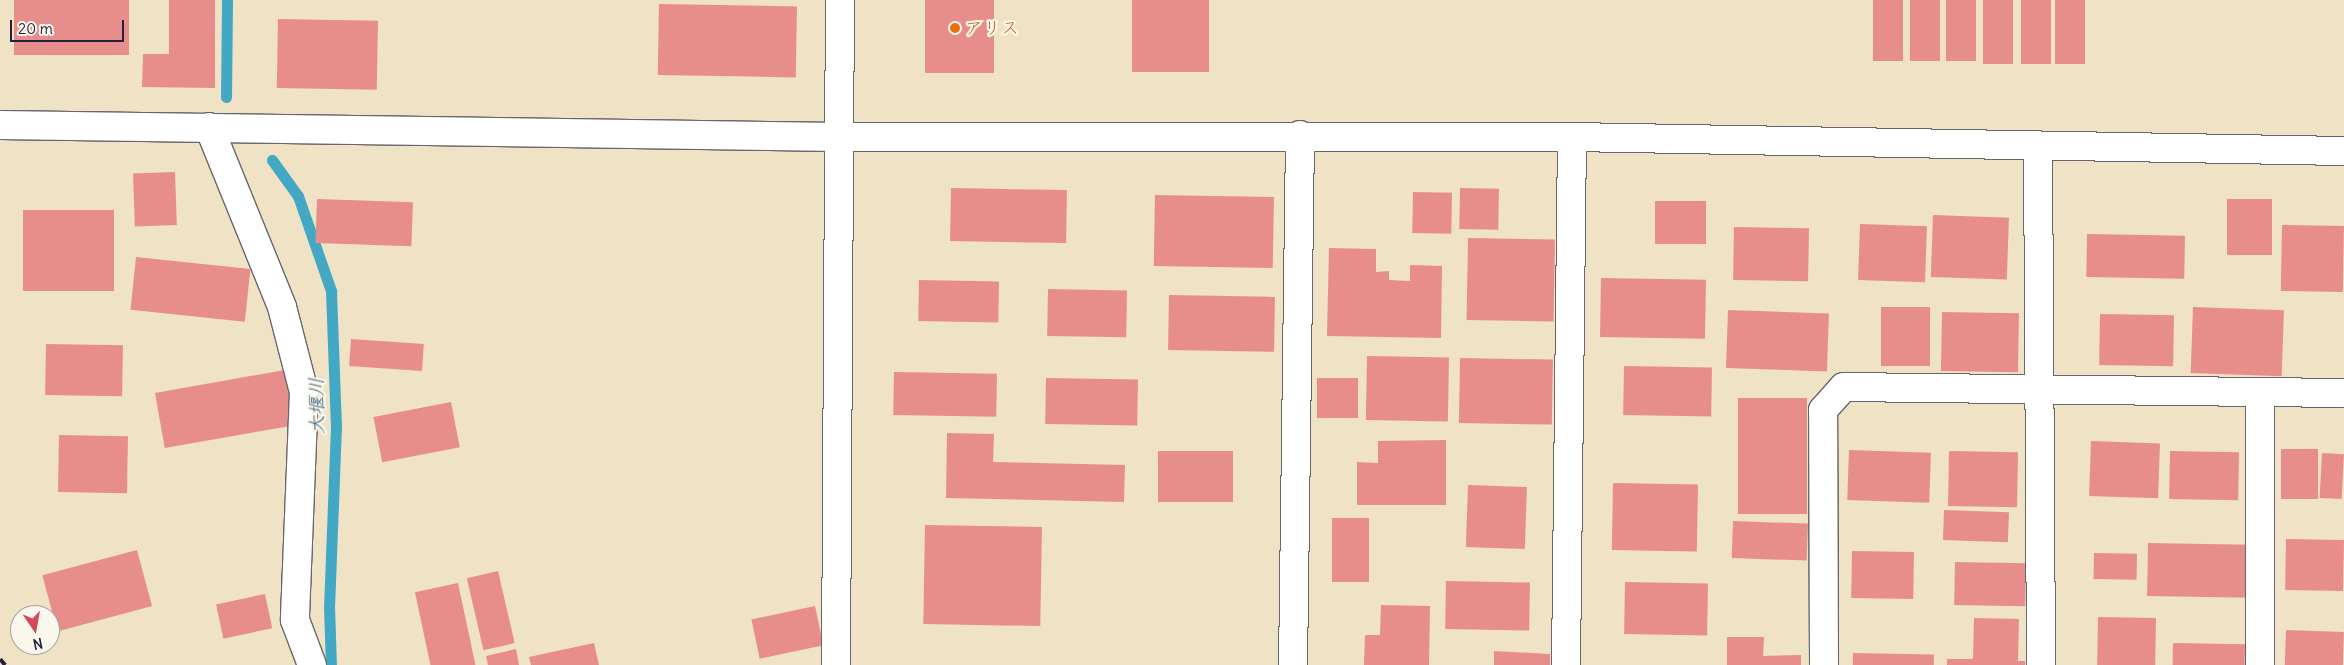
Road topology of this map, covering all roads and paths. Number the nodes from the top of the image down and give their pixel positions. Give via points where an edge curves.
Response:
1 (840, 0) edge
2 (0, 125) edge
3 (209, 127) junction
4 (1300, 135) junction
5 (837, 137) junction
6 (1572, 137) junction
7 (2038, 146) junction
8 (2344, 151) edge
9 (2040, 388) junction
10 (2260, 392) junction
11 (2344, 393) edge
12 (312, 665) edge
13 (836, 665) edge
14 (1293, 665) edge
15 (1566, 665) edge
16 (1824, 665) edge
17 (2041, 665) edge
18 (2260, 665) edge

1 - 5 street
2 - 3 street
3 - 5 street
3 - 12 street via 282,308 304,392 295,620
4 - 5 street
4 - 6 street
4 - 14 street
5 - 13 street
6 - 7 street
6 - 15 street
7 - 8 street
7 - 9 street
9 - 10 street
9 - 16 street via 1844,387 1823,410
9 - 17 street
10 - 11 street
10 - 18 street

